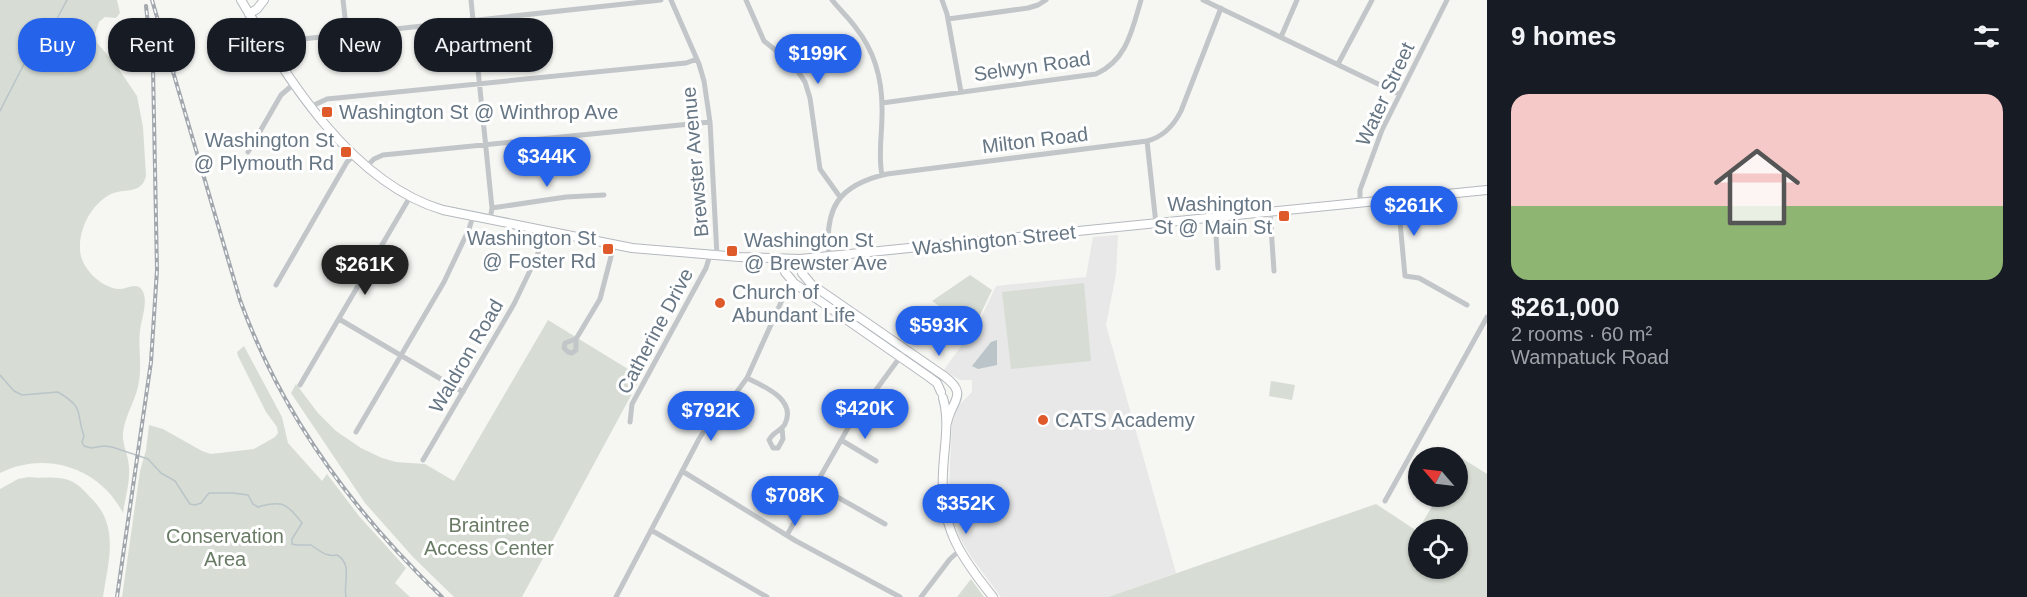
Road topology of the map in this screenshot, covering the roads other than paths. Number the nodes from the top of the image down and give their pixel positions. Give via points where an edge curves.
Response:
1 (241, 0) edge
2 (264, 0) edge
3 (343, 0) edge
4 (471, 0) edge
5 (661, 0) edge
6 (671, 0) edge
7 (746, 0) edge
8 (832, 0) edge
9 (942, 0) edge
10 (1046, 0) edge
11 (1141, 0) edge
12 (1203, 0) edge
13 (1297, 0) edge
14 (1372, 0) edge
15 (1444, 1) edge
16 (1221, 8) junction
17 (249, 14) junction
18 (252, 18) edge
19 (345, 18) edge
20 (473, 18) edge
21 (500, 18) edge
22 (948, 19) junction
23 (1281, 37) junction
24 (697, 59) junction
25 (1338, 64) junction
26 (287, 72) edge
27 (478, 72) edge
28 (294, 83) junction
29 (479, 84) junction
30 (961, 92) junction
31 (1399, 94) junction
32 (882, 103) junction
33 (312, 106) junction
34 (710, 122) junction
35 (1147, 141) junction
36 (486, 146) junction
37 (248, 152) dead end
38 (354, 155) junction
39 (365, 167) junction
40 (882, 175) junction
41 (1487, 190) edge
42 (604, 195) dead end
43 (410, 197) junction
44 (840, 197) junction
45 (1398, 200) junction
46 (1360, 203) junction
47 (492, 208) junction
48 (1270, 212) junction
49 (473, 216) junction
50 (1215, 218) junction
51 (490, 220) junction
52 (1156, 224) junction
53 (545, 231) junction
54 (614, 245) junction
55 (713, 255) junction
56 (829, 257) junction
57 (800, 259) junction
58 (782, 260) junction
59 (1218, 268) dead end
60 (1274, 271) dead end
61 (791, 280) junction
62 (276, 285) dead end
63 (1467, 305) dead end
64 (1487, 317) edge
65 (339, 319) junction
66 (576, 339) dead end
67 (906, 349) junction
68 (401, 356) junction
69 (901, 357) junction
70 (747, 378) junction
71 (300, 385) dead end
72 (955, 385) junction
73 (463, 392) junction
74 (942, 395) junction
75 (957, 397) junction
76 (630, 422) dead end
77 (947, 423) junction
78 (782, 428) dead end
79 (356, 432) dead end
80 (841, 440) junction
81 (423, 460) dead end
82 (876, 461) dead end
83 (682, 471) junction
84 (816, 485) junction
85 (1385, 501) dead end
86 (885, 524) dead end
87 (651, 530) junction
88 (787, 535) junction
89 (960, 550) junction
90 (616, 597) edge
91 (767, 597) edge
92 (900, 597) edge
93 (921, 597) edge
94 (993, 597) edge

1 - 17 main road, Washington Street
2 - 17 main road
3 - 19 street
4 - 20 street
5 - 21 street
6 - 24 street, Brewster Avenue
7 - 44 street via 764,41 794,64 805,82 820,169
8 - 32 street via 869,48 878,72
9 - 22 street
10 - 22 street via 1028,8
11 - 30 street, Selwyn Road via 1123,52 1100,72
12 - 16 street
13 - 23 street
14 - 25 street
15 - 31 street, Water Street
16 - 23 street
16 - 35 street, Milton Road via 1179,115 1164,133
17 - 18 main road, Washington Street
22 - 30 street
23 - 25 street
24 - 29 street
24 - 34 street, Brewster Avenue
25 - 31 street
26 - 28 main road, Washington Street
27 - 29 street
28 - 33 main road, Washington Street
28 - 37 street via 281,95
29 - 33 street via 327,99
29 - 36 street
30 - 32 street, Selwyn Road
31 - 46 street, Water Street via 1364,177
32 - 40 street
33 - 38 main road, Washington Street
34 - 36 street
34 - 55 street, Brewster Avenue
35 - 40 street, Milton Road
35 - 52 street
36 - 39 street via 383,155
36 - 47 street
38 - 39 main road, Washington Street
38 - 62 street
39 - 43 main road, Washington Street
40 - 44 street, Milton Road
41 - 45 main road, Washington Street
42 - 47 street
43 - 49 main road, Washington Street
43 - 65 street
44 - 56 street via 830,217
45 - 46 main road, Washington Street
45 - 63 street via 1405,276 1414,276
46 - 48 main road, Washington Street
47 - 51 street
48 - 50 main road, Washington Street
48 - 60 street
49 - 51 main road, Washington Street
49 - 68 street via 447,277
50 - 52 main road, Washington Street
50 - 59 street
51 - 53 main road, Washington Street
52 - 56 main road, Washington Street
53 - 54 main road, Washington Street
53 - 73 street, Waldron Road via 522,289
54 - 55 main road, Washington Street
54 - 66 street via 600,299
55 - 58 main road, Washington Street
55 - 76 street, Catherine Drive via 632,404
56 - 57 main road, Washington Street
57 - 58 main road, Washington Street
57 - 67 main road via 802,273 811,284
58 - 61 main road
61 - 69 main road
61 - 70 street
64 - 85 street
65 - 68 street
65 - 71 street
67 - 69 street
67 - 72 main road
68 - 73 street
68 - 79 street
69 - 74 main road via 935,381
69 - 80 street
70 - 78 street via 782,400 787,414
70 - 83 street via 709,423
72 - 74 main road via 946,384
72 - 75 main road
73 - 81 street, Waldron Road
74 - 75 main road via 950,401
74 - 77 main road
75 - 77 main road
77 - 89 main road via 944,504
80 - 82 street
80 - 84 street
83 - 87 street
83 - 88 street
84 - 86 street
84 - 88 street
87 - 90 street
87 - 91 street
88 - 92 street
89 - 93 street
89 - 94 main road

